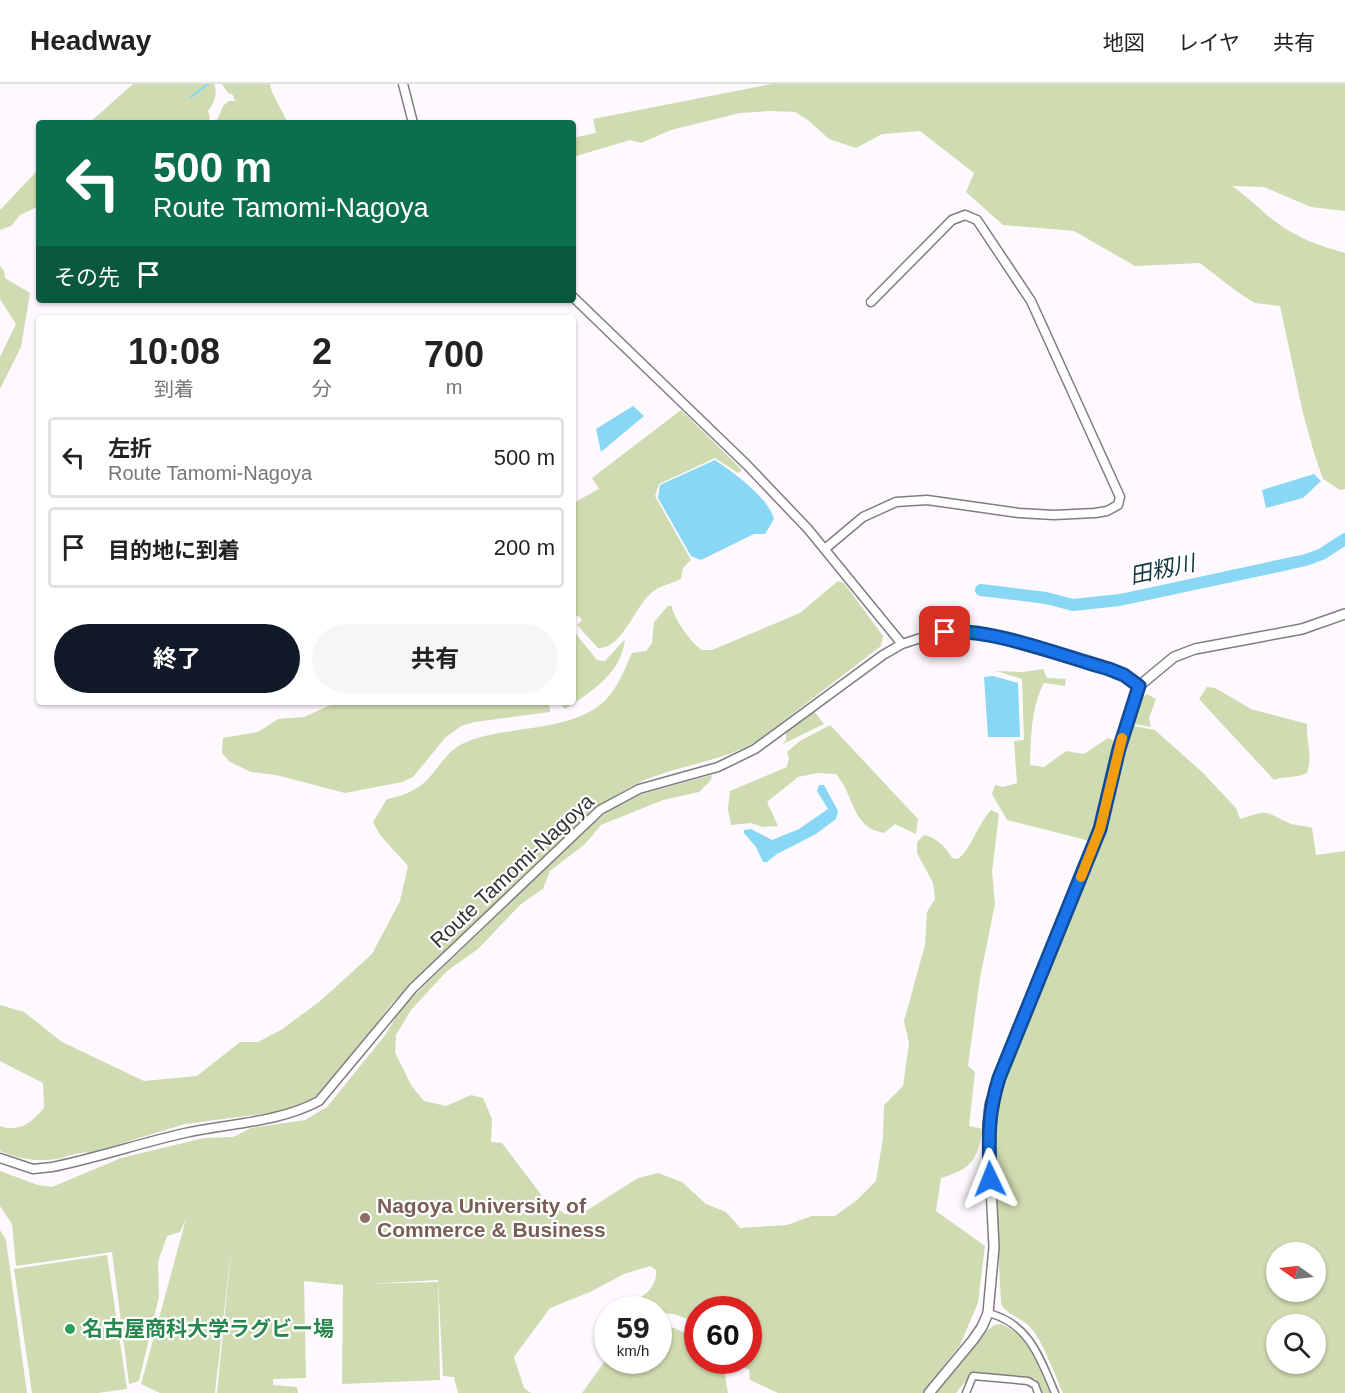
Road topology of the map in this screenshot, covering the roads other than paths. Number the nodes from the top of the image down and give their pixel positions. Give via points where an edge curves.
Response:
1 (403, 84) edge
2 (412, 120) edge
3 (576, 300) edge
4 (871, 302) dead end
5 (826, 548) junction
6 (1345, 614) edge
7 (902, 644) junction
8 (1139, 686) junction
9 (0, 1158) edge
10 (988, 1313) junction
11 (929, 1393) edge
12 (966, 1393) edge
13 (1038, 1393) edge
14 (1056, 1393) edge

1 - 2 main road
3 - 5 main road via 747,465
4 - 5 main road via 952,220 965,215 977,220 1031,301 1120,497 1118,505 1107,510 1054,515 927,500 896,502 863,517
5 - 7 main road
6 - 8 main road via 1302,629 1195,649 1174,657
7 - 8 main road, Route Tamomi-Nagoya via 957,631 990,636 1109,669
7 - 9 main road, Route Tamomi-Nagoya via 755,749 736,759 639,789 600,810 413,988 319,1101 277,1117 188,1132 52,1167 33,1168
8 - 10 main road via 1100,829 990,1105 994,1247
10 - 11 main road via 973,1340
10 - 14 street via 1023,1331 1035,1346
12 - 13 street via 973,1376 1028,1381

